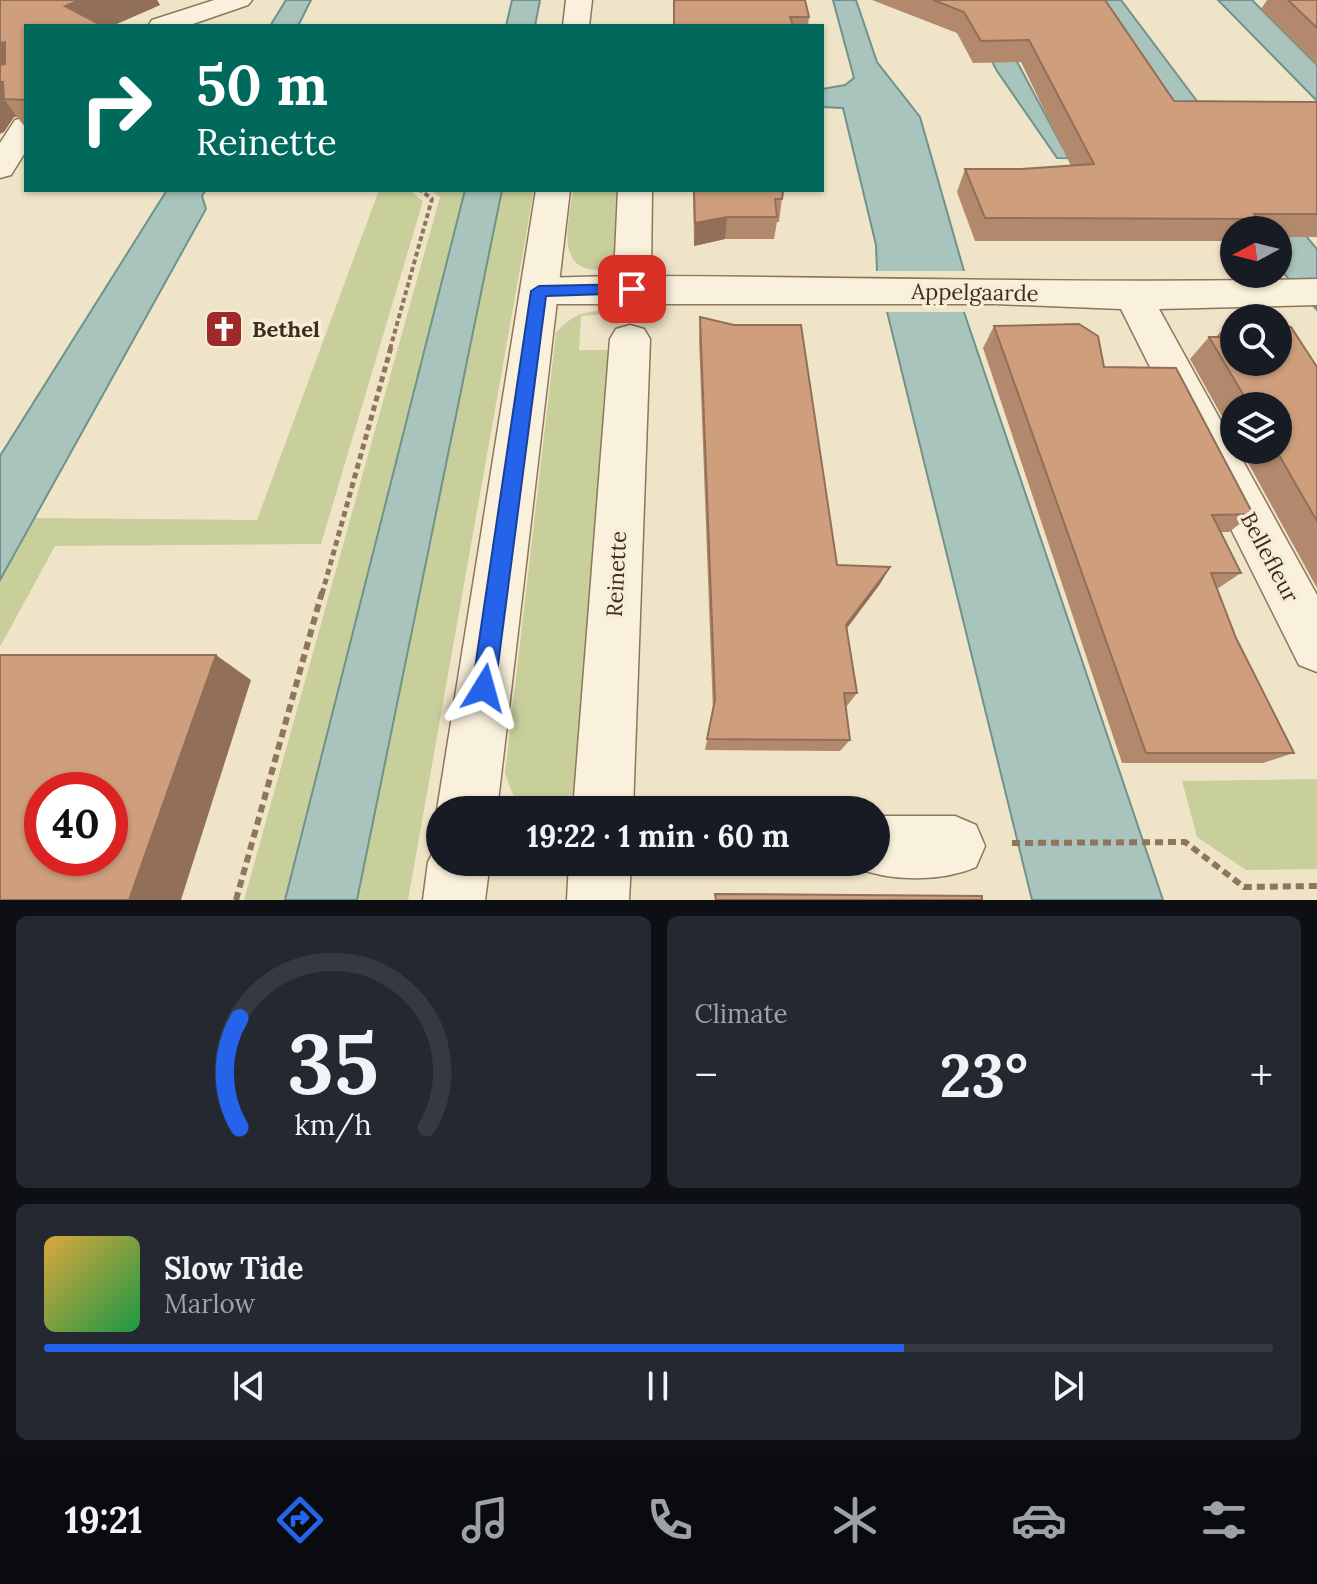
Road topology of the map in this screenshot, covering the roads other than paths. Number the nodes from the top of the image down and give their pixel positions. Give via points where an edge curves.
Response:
1 (239, 0) edge
2 (579, 0) edge
3 (167, 24) edge
4 (576, 24) edge
5 (24, 129) edge
6 (0, 168) edge
7 (553, 192) edge
8 (635, 192) edge
9 (632, 289) junction
10 (539, 291) junction
11 (1317, 292) edge
12 (1133, 296) junction
13 (630, 339) dead end
14 (1317, 647) edge
15 (469, 796) edge
16 (604, 796) edge
17 (890, 846) edge
18 (955, 846) dead end
19 (457, 876) edge
20 (599, 876) edge
21 (454, 900) edge
22 (598, 900) edge

1 - 3 street
2 - 4 street
5 - 6 street
7 - 10 street
8 - 9 street
9 - 10 street
9 - 12 street, Appelgaarde
10 - 15 street
11 - 12 street, Appelgaarde
12 - 14 street, Bellefleur
13 - 16 street, Reinette
17 - 18 street
19 - 21 street
20 - 22 street

